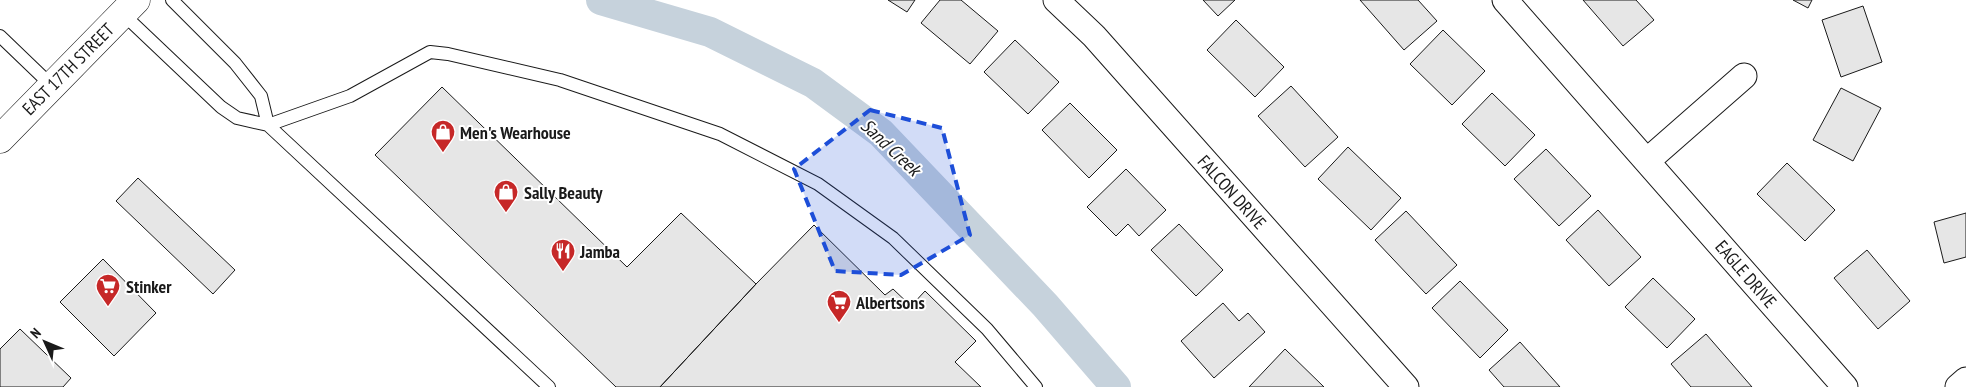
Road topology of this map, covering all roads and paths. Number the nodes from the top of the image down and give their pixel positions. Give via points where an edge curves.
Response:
1 (172, 0) edge
2 (1056, 0) edge
3 (1505, 0) edge
4 (132, 4) edge
5 (0, 36) edge
6 (1744, 76) dead end
7 (52, 86) junction
8 (268, 125) junction
9 (0, 139) edge
10 (1647, 160) junction
11 (1966, 380) edge
12 (549, 387) edge
13 (1036, 387) edge
14 (1406, 387) edge
15 (1845, 387) edge
16 (1958, 387) edge

1 - 8 lane via 235,63 261,96
2 - 14 street, FALCON DRIVE via 1094,36
3 - 10 street, EAGLE DRIVE
4 - 7 main road, EAST 17TH STREET
4 - 8 lane via 221,107 237,118
5 - 7 lane
6 - 10 street
7 - 9 main road, EAST 17TH STREET
8 - 12 lane
8 - 13 lane via 350,96 430,52 560,80 720,134 818,184 893,238 987,329
10 - 15 street, EAGLE DRIVE
11 - 16 street

